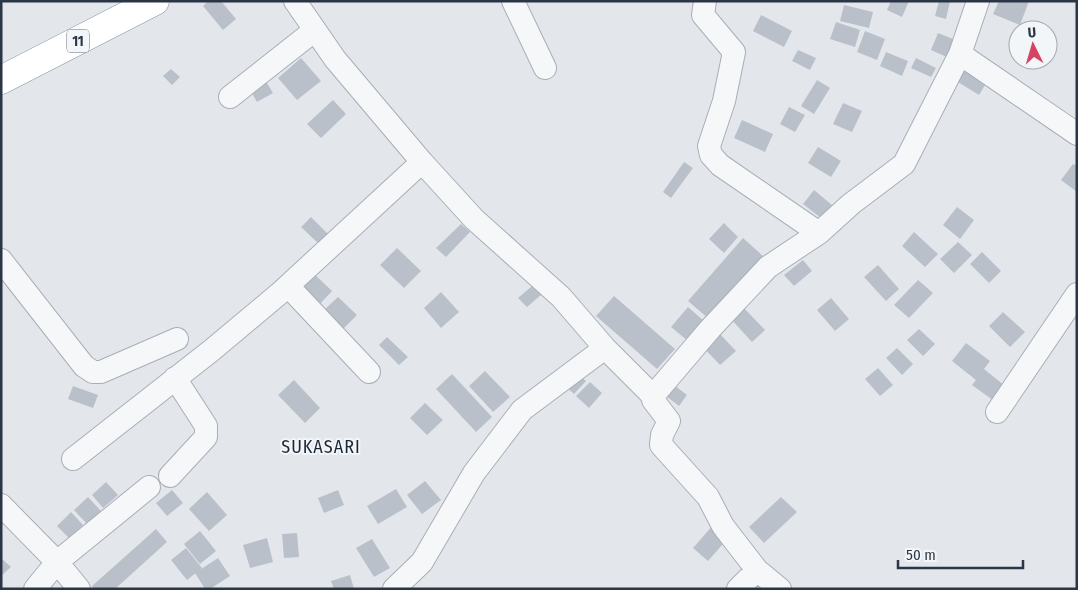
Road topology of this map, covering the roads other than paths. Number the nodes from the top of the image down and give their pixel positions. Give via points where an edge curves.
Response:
1 (154, 1) edge
2 (295, 1) edge
3 (513, 1) edge
4 (705, 1) edge
5 (978, 1) edge
6 (315, 30) junction
7 (960, 54) junction
8 (545, 68) dead end
9 (1, 80) edge
10 (230, 97) dead end
11 (1077, 134) edge
12 (422, 162) junction
13 (819, 234) junction
14 (1, 260) edge
15 (288, 286) junction
16 (1077, 294) edge
17 (177, 339) dead end
18 (605, 348) junction
19 (369, 372) dead end
20 (175, 378) junction
21 (653, 396) junction
22 (997, 412) dead end
23 (73, 459) dead end
24 (170, 476) dead end
25 (149, 487) dead end
26 (1, 505) edge
27 (58, 562) junction
28 (756, 570) junction
29 (35, 589) edge
30 (79, 589) edge
31 (394, 589) edge
32 (738, 589) edge
33 (780, 589) edge

1 - 9 highway, 11
2 - 6 street
3 - 8 street
4 - 13 street via 703,15 734,52 709,152 720,165
5 - 7 street
6 - 10 street
6 - 12 street via 334,59
7 - 11 street
7 - 13 street via 904,164 851,204
12 - 15 street
12 - 18 street via 474,219 561,297
13 - 21 street via 768,267
14 - 17 street via 84,366 93,372 101,372
15 - 19 street
15 - 20 street
16 - 22 street
18 - 21 street
18 - 31 street via 522,410 474,473 422,562
20 - 23 street
20 - 24 street via 207,432
21 - 28 street via 669,421 661,445 708,497 723,526
25 - 27 street
26 - 27 street
27 - 29 street
27 - 30 street
28 - 32 street
28 - 33 street

